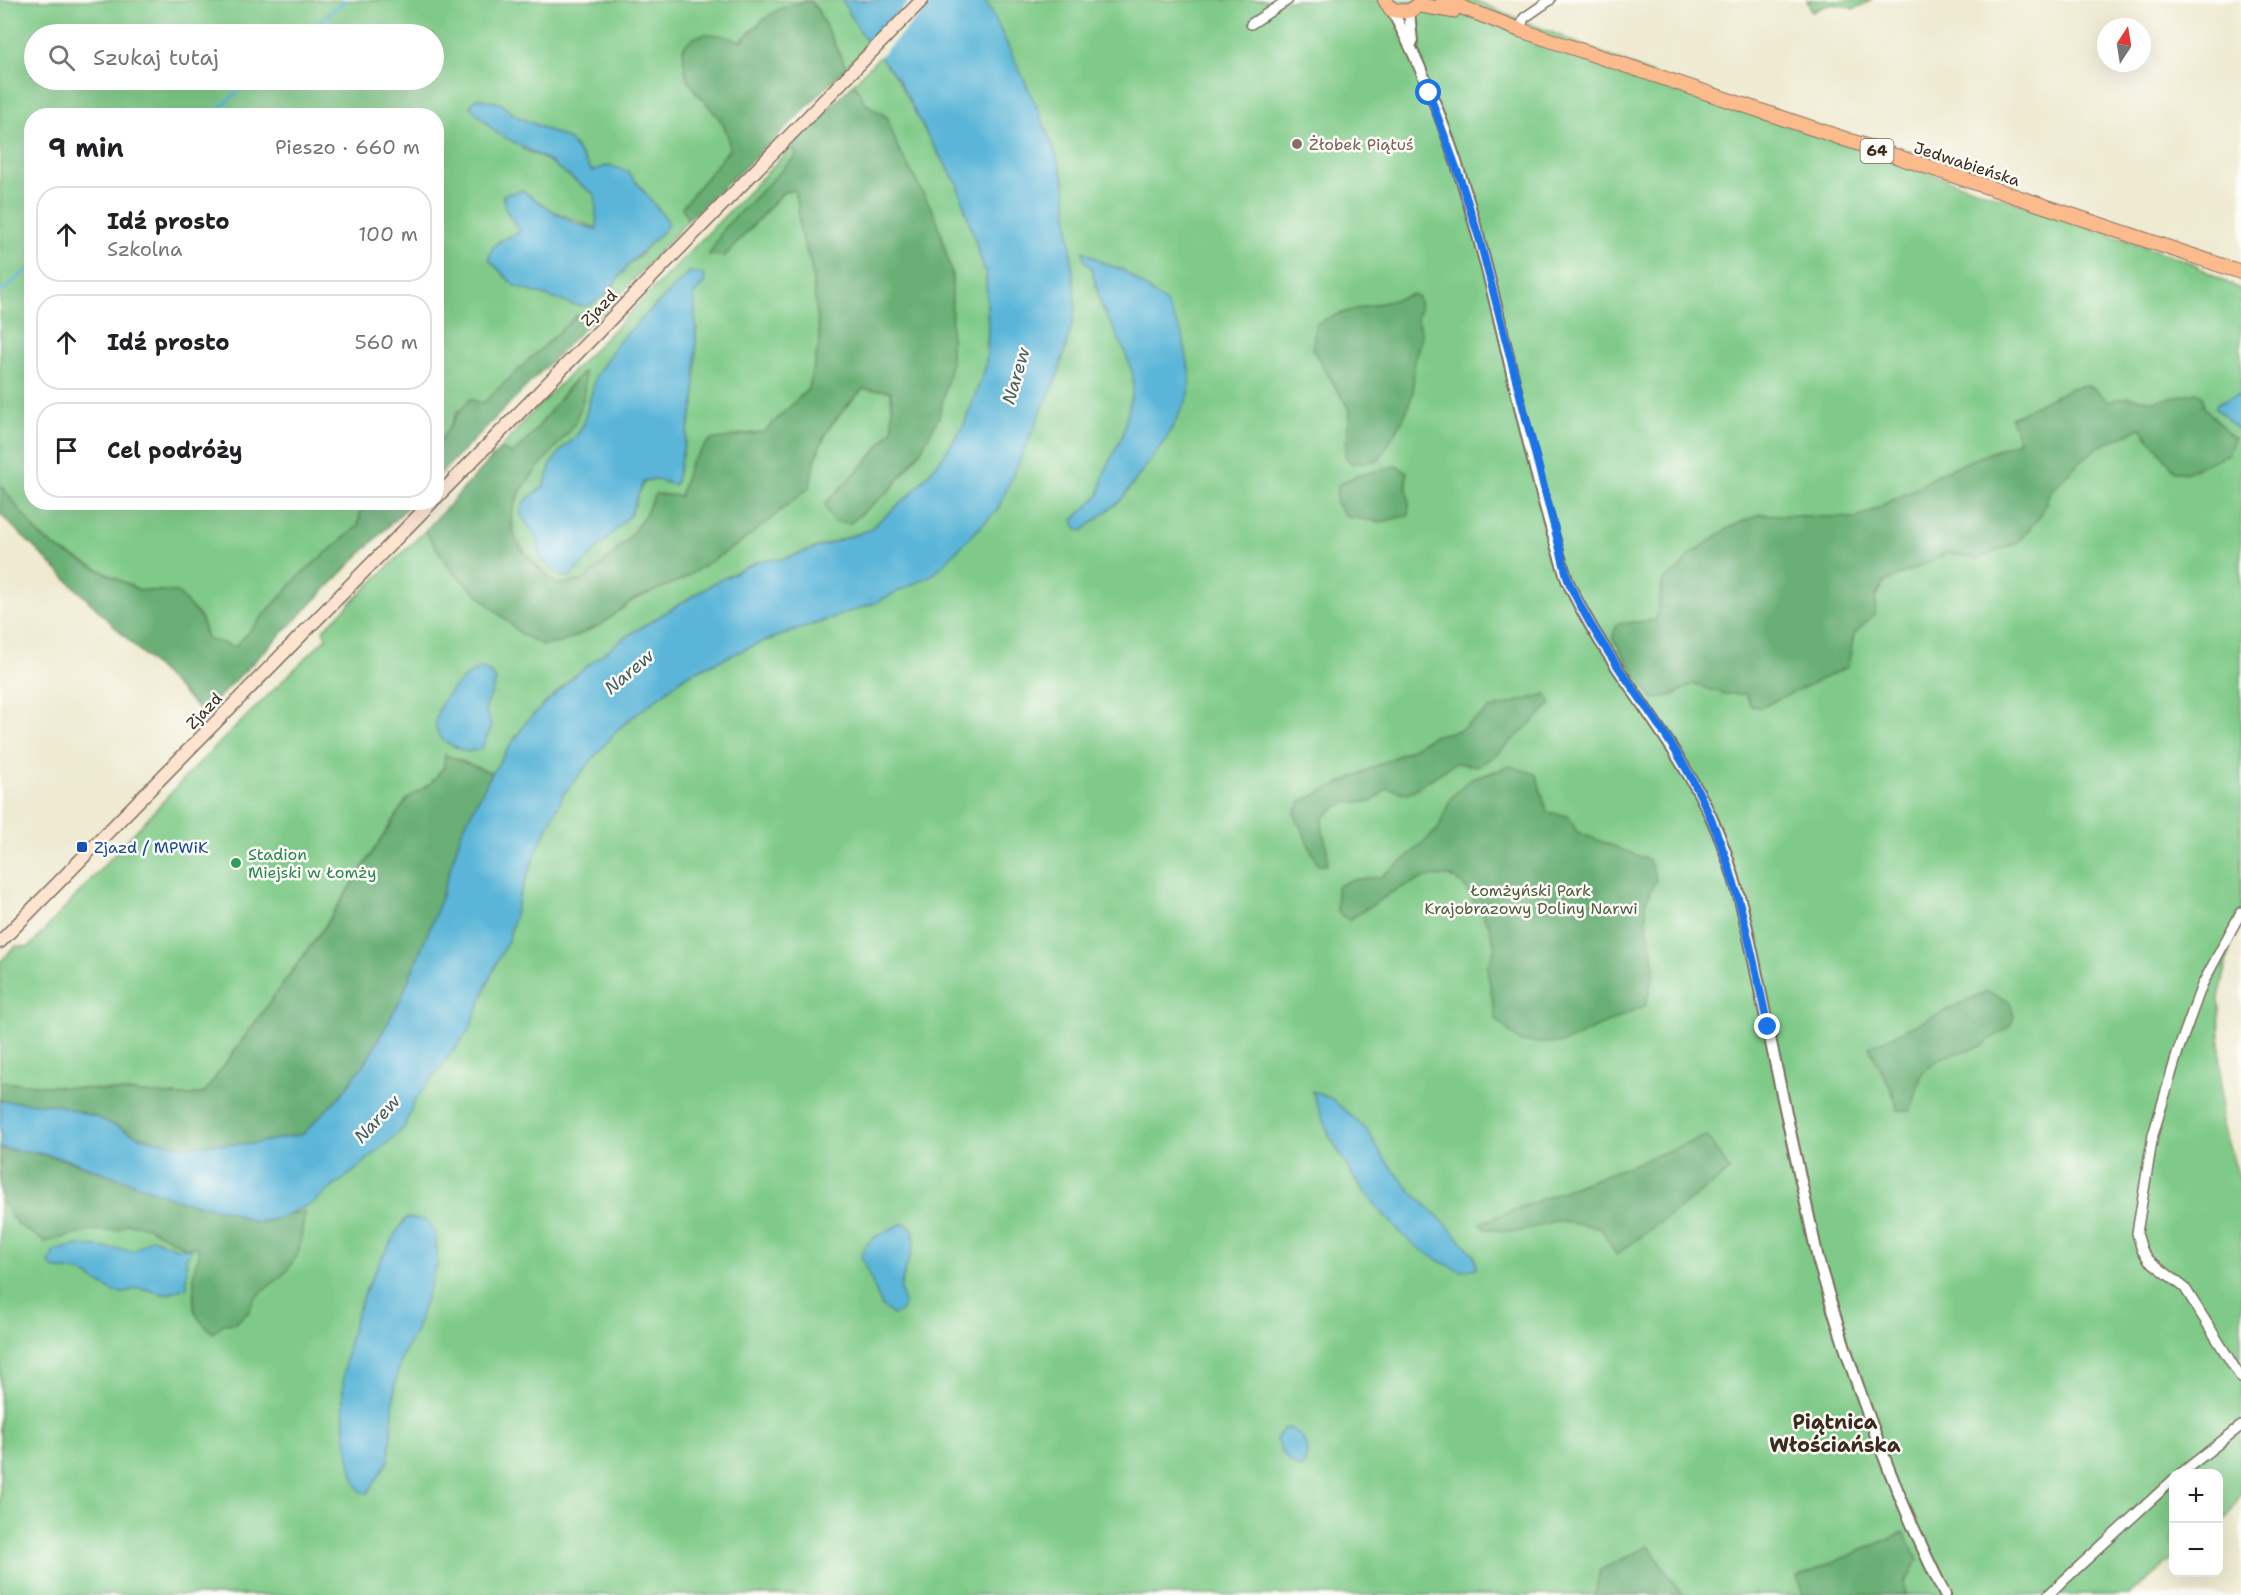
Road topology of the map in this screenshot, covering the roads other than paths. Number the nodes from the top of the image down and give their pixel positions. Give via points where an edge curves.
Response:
1 (922, 0) edge
2 (1288, 0) edge
3 (1443, 0) edge
4 (1550, 0) edge
5 (1388, 4) edge
6 (1416, 5) edge
7 (1251, 24) dead end
8 (1516, 29) junction
9 (1417, 62) junction
10 (2241, 272) edge
11 (444, 490) edge
12 (424, 510) edge
13 (2241, 912) edge
14 (0, 942) edge
15 (2241, 1378) edge
16 (2241, 1426) edge
17 (2185, 1469) edge
18 (2169, 1484) edge
19 (1945, 1595) edge
20 (2048, 1595) edge

1 - 11 main road, Zjazd
2 - 7 street
3 - 8 main road, Jedwabieńska / 64
4 - 8 street via 1524,18
5 - 6 main road, 64
5 - 9 street
6 - 8 main road, Jedwabieńska / 64 via 1435,6
6 - 9 street via 1410,38
8 - 10 main road, Jedwabieńska / 64
9 - 19 street via 1480,241 1568,580 1587,621 1688,770 1724,848 1746,925 1818,1259 1831,1303 1904,1511
12 - 14 main road, Zjazd
13 - 15 street via 2202,985 2178,1051 2153,1135 2137,1233 2149,1260 2185,1288
16 - 17 street
18 - 20 street

